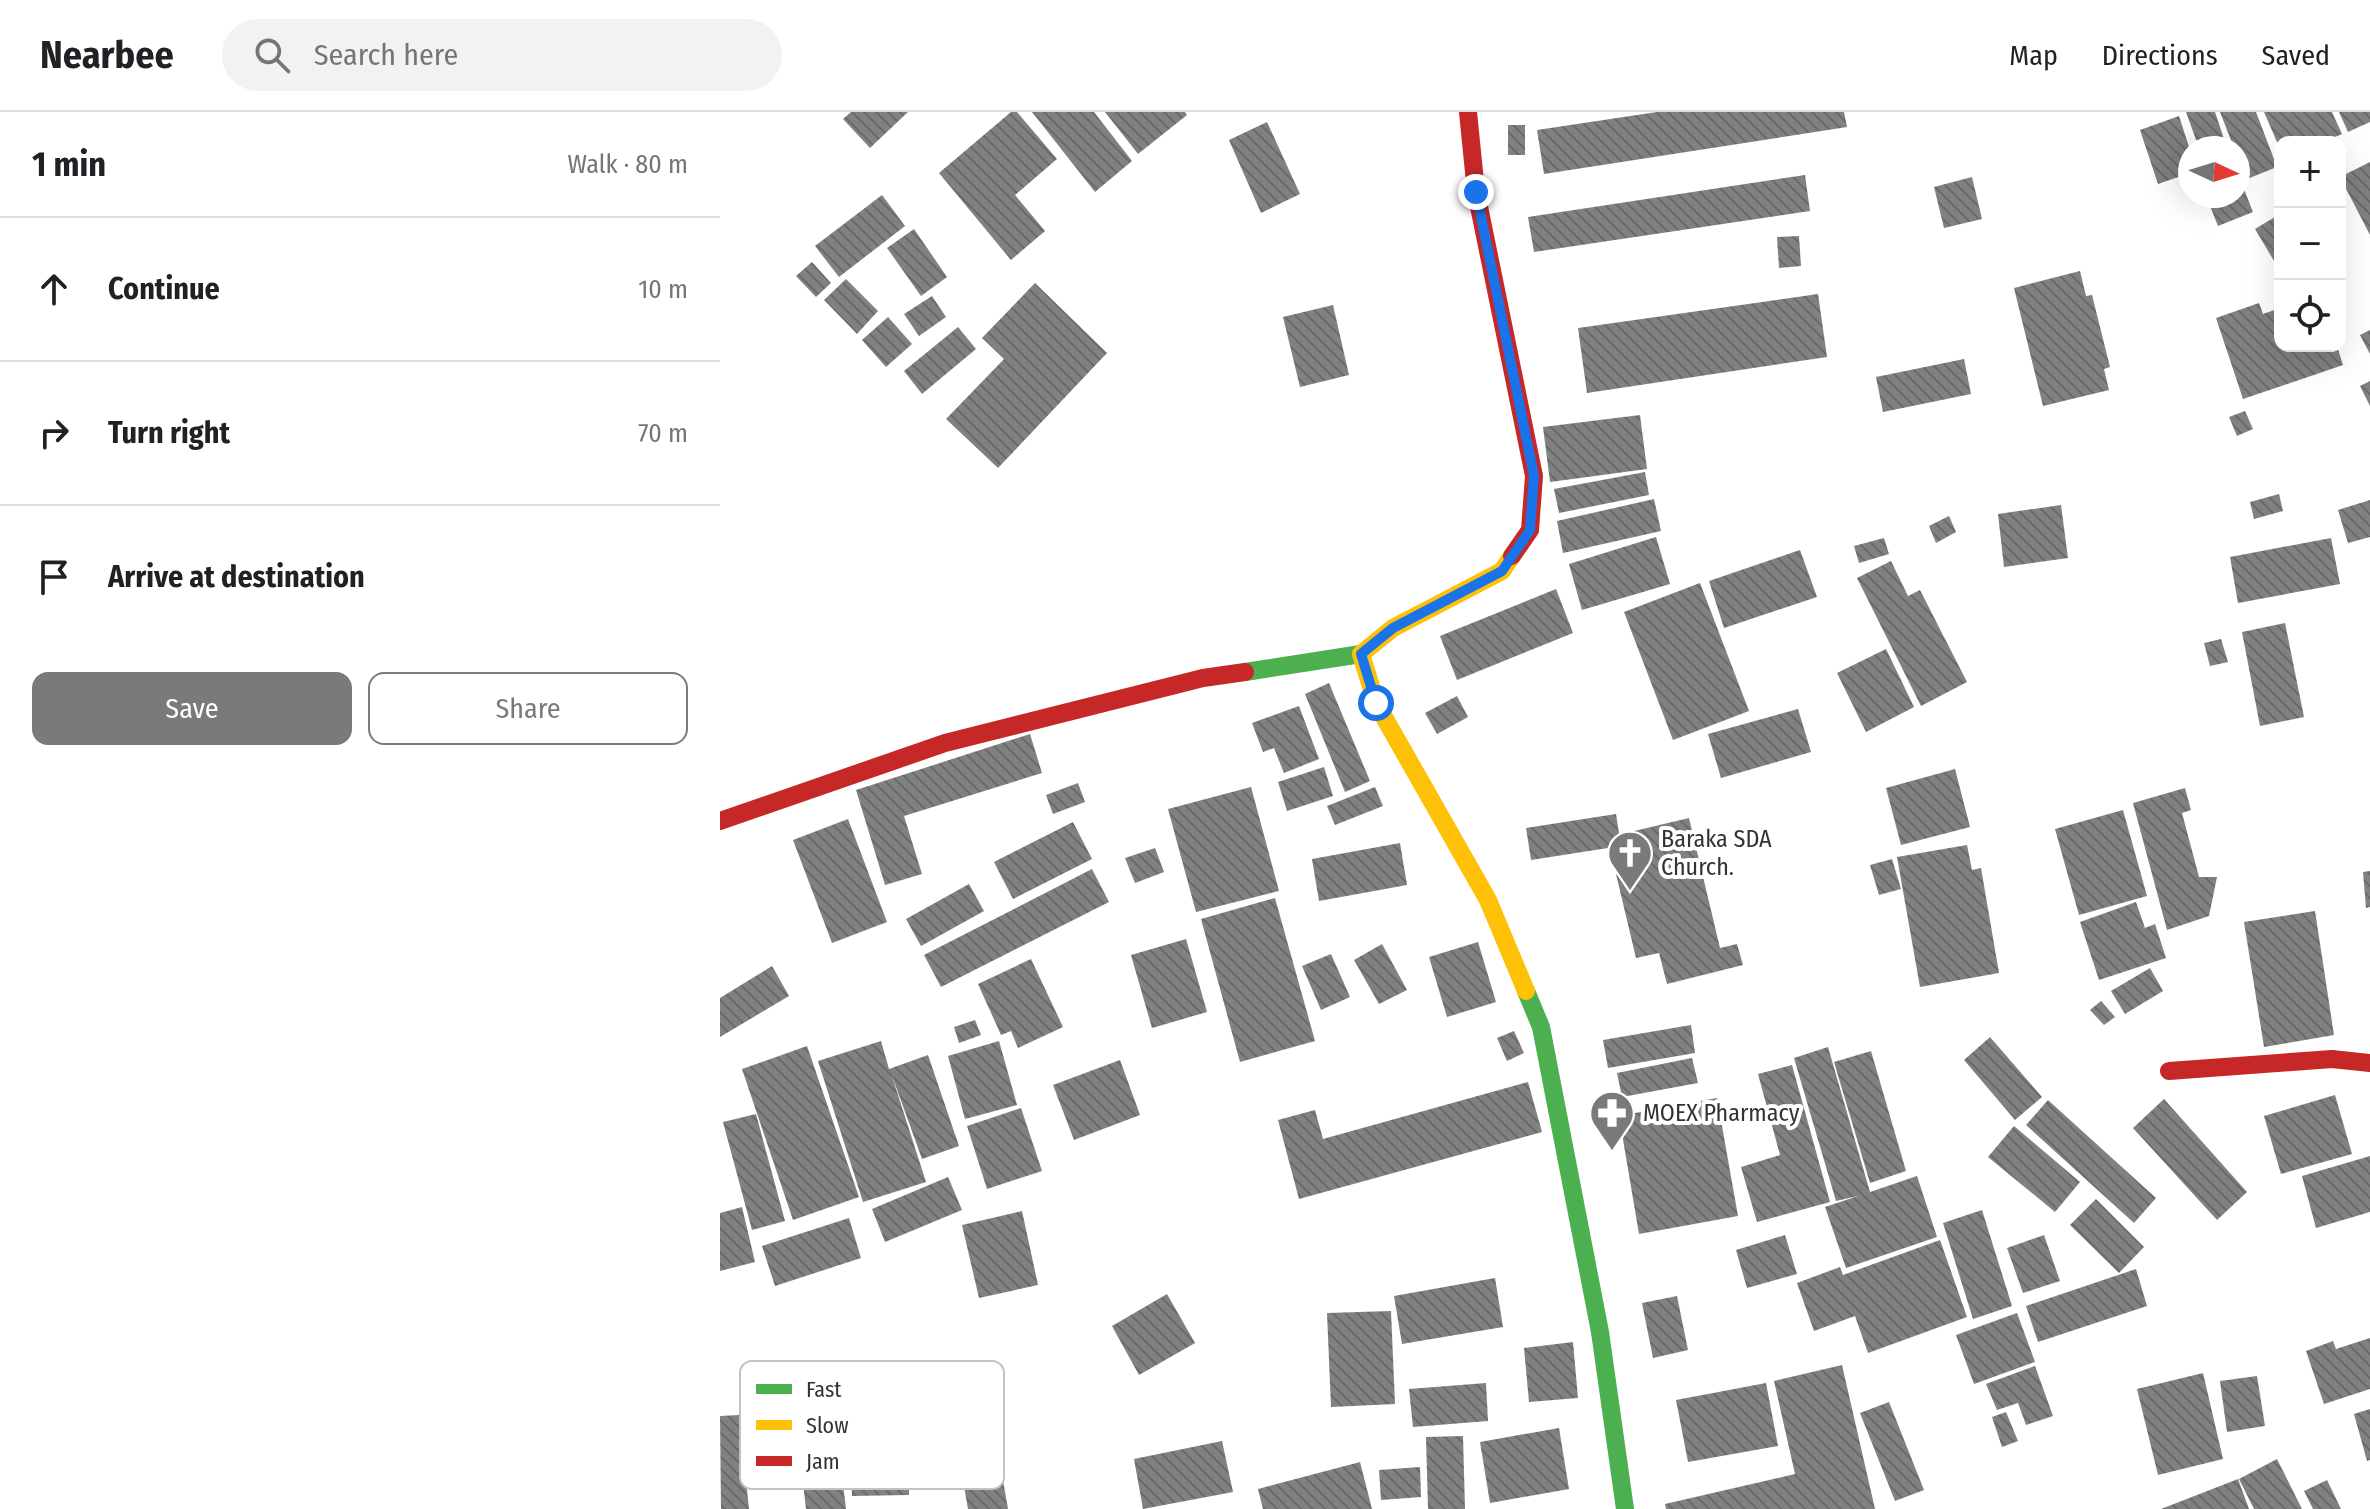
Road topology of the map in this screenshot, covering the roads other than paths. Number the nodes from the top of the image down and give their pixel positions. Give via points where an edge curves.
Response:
1 (1468, 112) edge
2 (1361, 654) junction
3 (720, 821) edge
4 (2370, 1063) edge
5 (2169, 1071) dead end
6 (1625, 1509) edge

1 - 2 street via 1476,192 1534,476 1530,530 1502,571 1393,628
2 - 3 street via 1203,678 945,743
2 - 6 street via 1376,703 1488,900 1541,1027 1600,1332
4 - 5 street via 2332,1059

